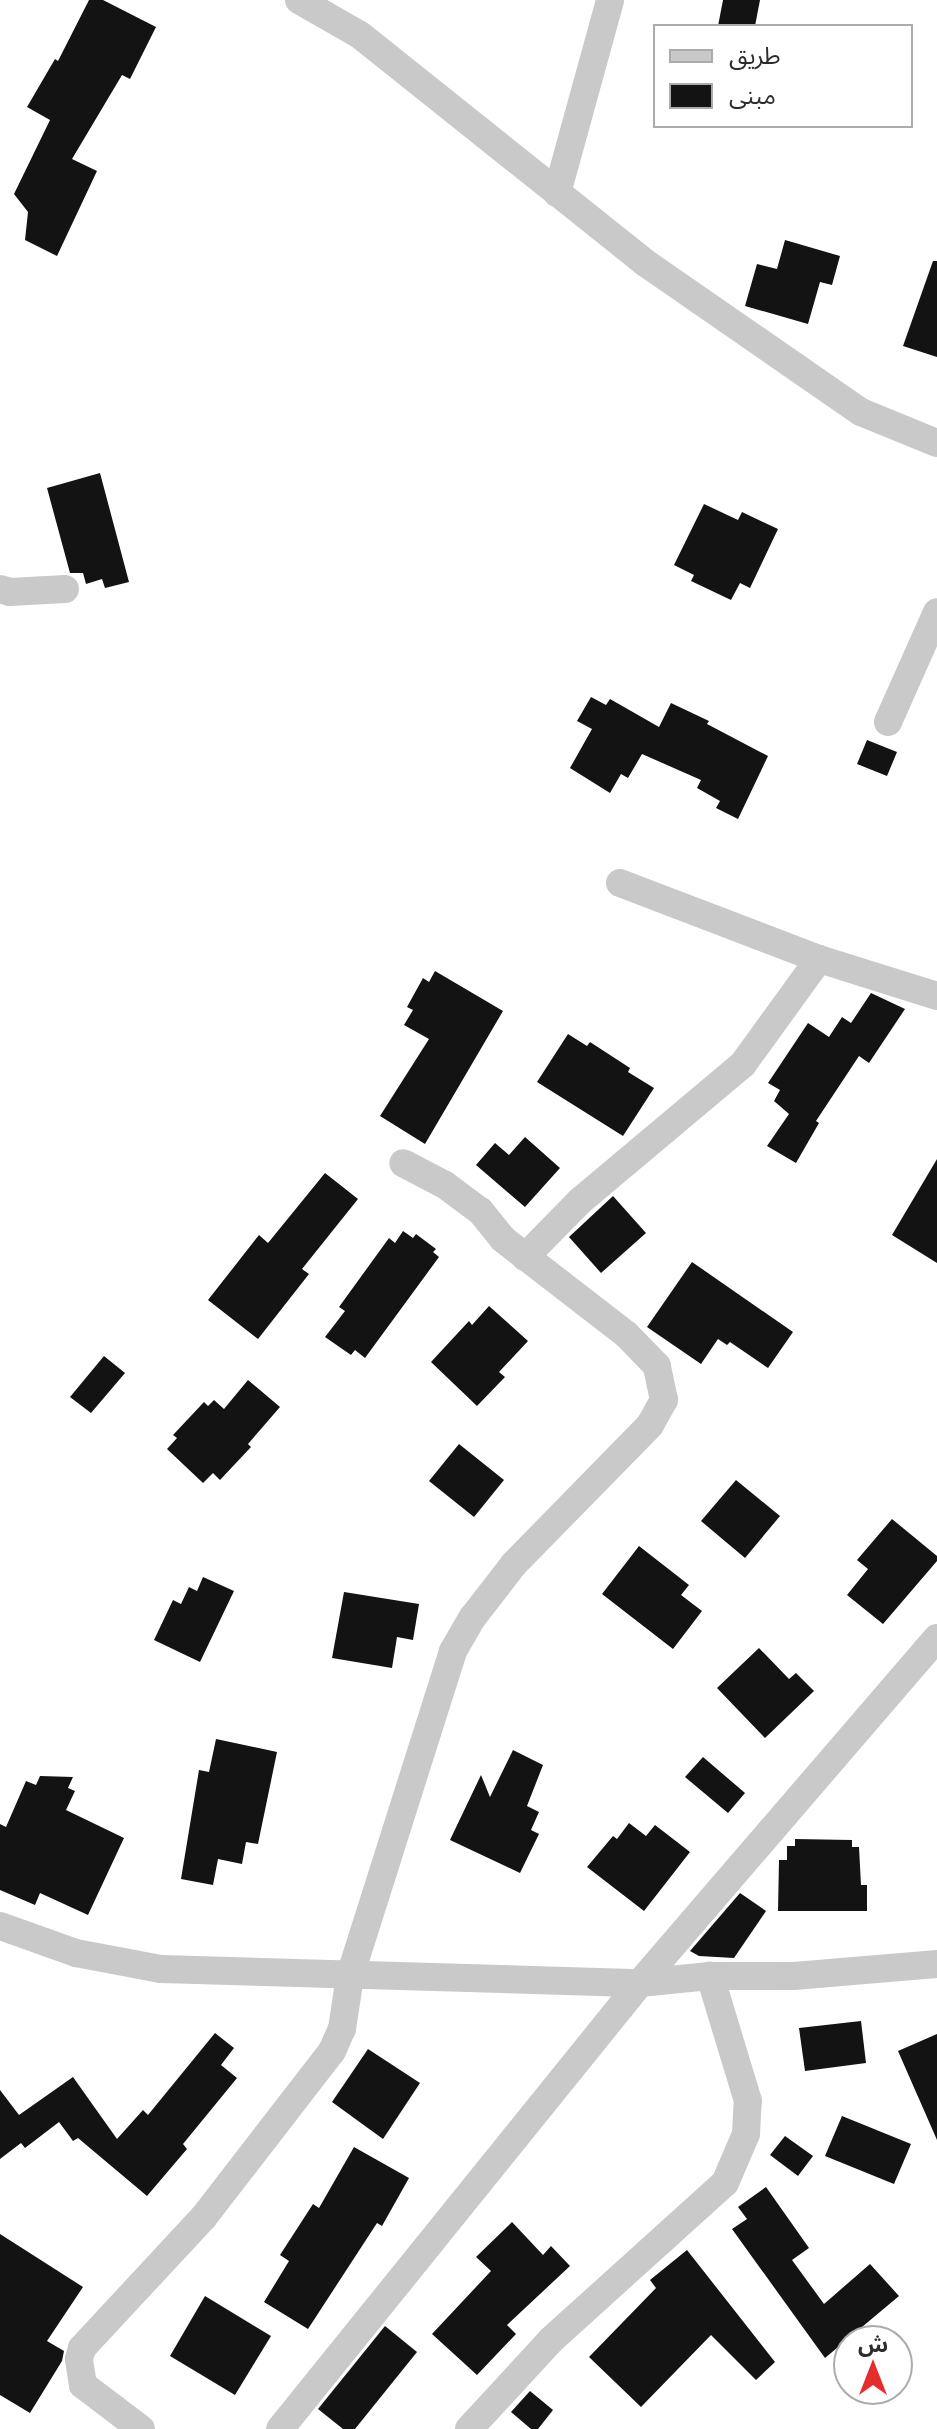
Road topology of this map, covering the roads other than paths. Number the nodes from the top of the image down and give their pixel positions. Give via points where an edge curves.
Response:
1 (299, 0) edge
2 (610, 0) edge
3 (557, 193) junction
4 (937, 443) edge
5 (0, 589) edge
6 (65, 589) dead end
7 (937, 612) edge
8 (888, 722) dead end
9 (620, 883) dead end
10 (819, 959) junction
11 (937, 996) edge
12 (403, 1163) dead end
13 (525, 1257) junction
14 (937, 1638) edge
15 (0, 1926) edge
16 (937, 1964) edge
17 (350, 1976) junction
18 (710, 1976) junction
19 (640, 1983) junction
20 (141, 2429) edge
21 (280, 2429) edge
22 (469, 2429) edge

1 - 3 street via 360,35
2 - 3 street
3 - 4 street via 647,264 861,412
5 - 6 street
7 - 8 street
9 - 10 street
10 - 11 street
10 - 13 street via 743,1064 580,1201
12 - 13 street via 480,1211
13 - 17 street via 627,1335 657,1366 664,1400 650,1425 514,1564 453,1651
14 - 19 street
15 - 17 street via 76,1953 161,1969
16 - 18 street via 794,1976
17 - 19 street
17 - 20 street via 342,2029 332,2051 203,2218 82,2348 83,2385
18 - 19 street
18 - 22 street via 748,2101 746,2134 725,2183 551,2340
19 - 21 street

